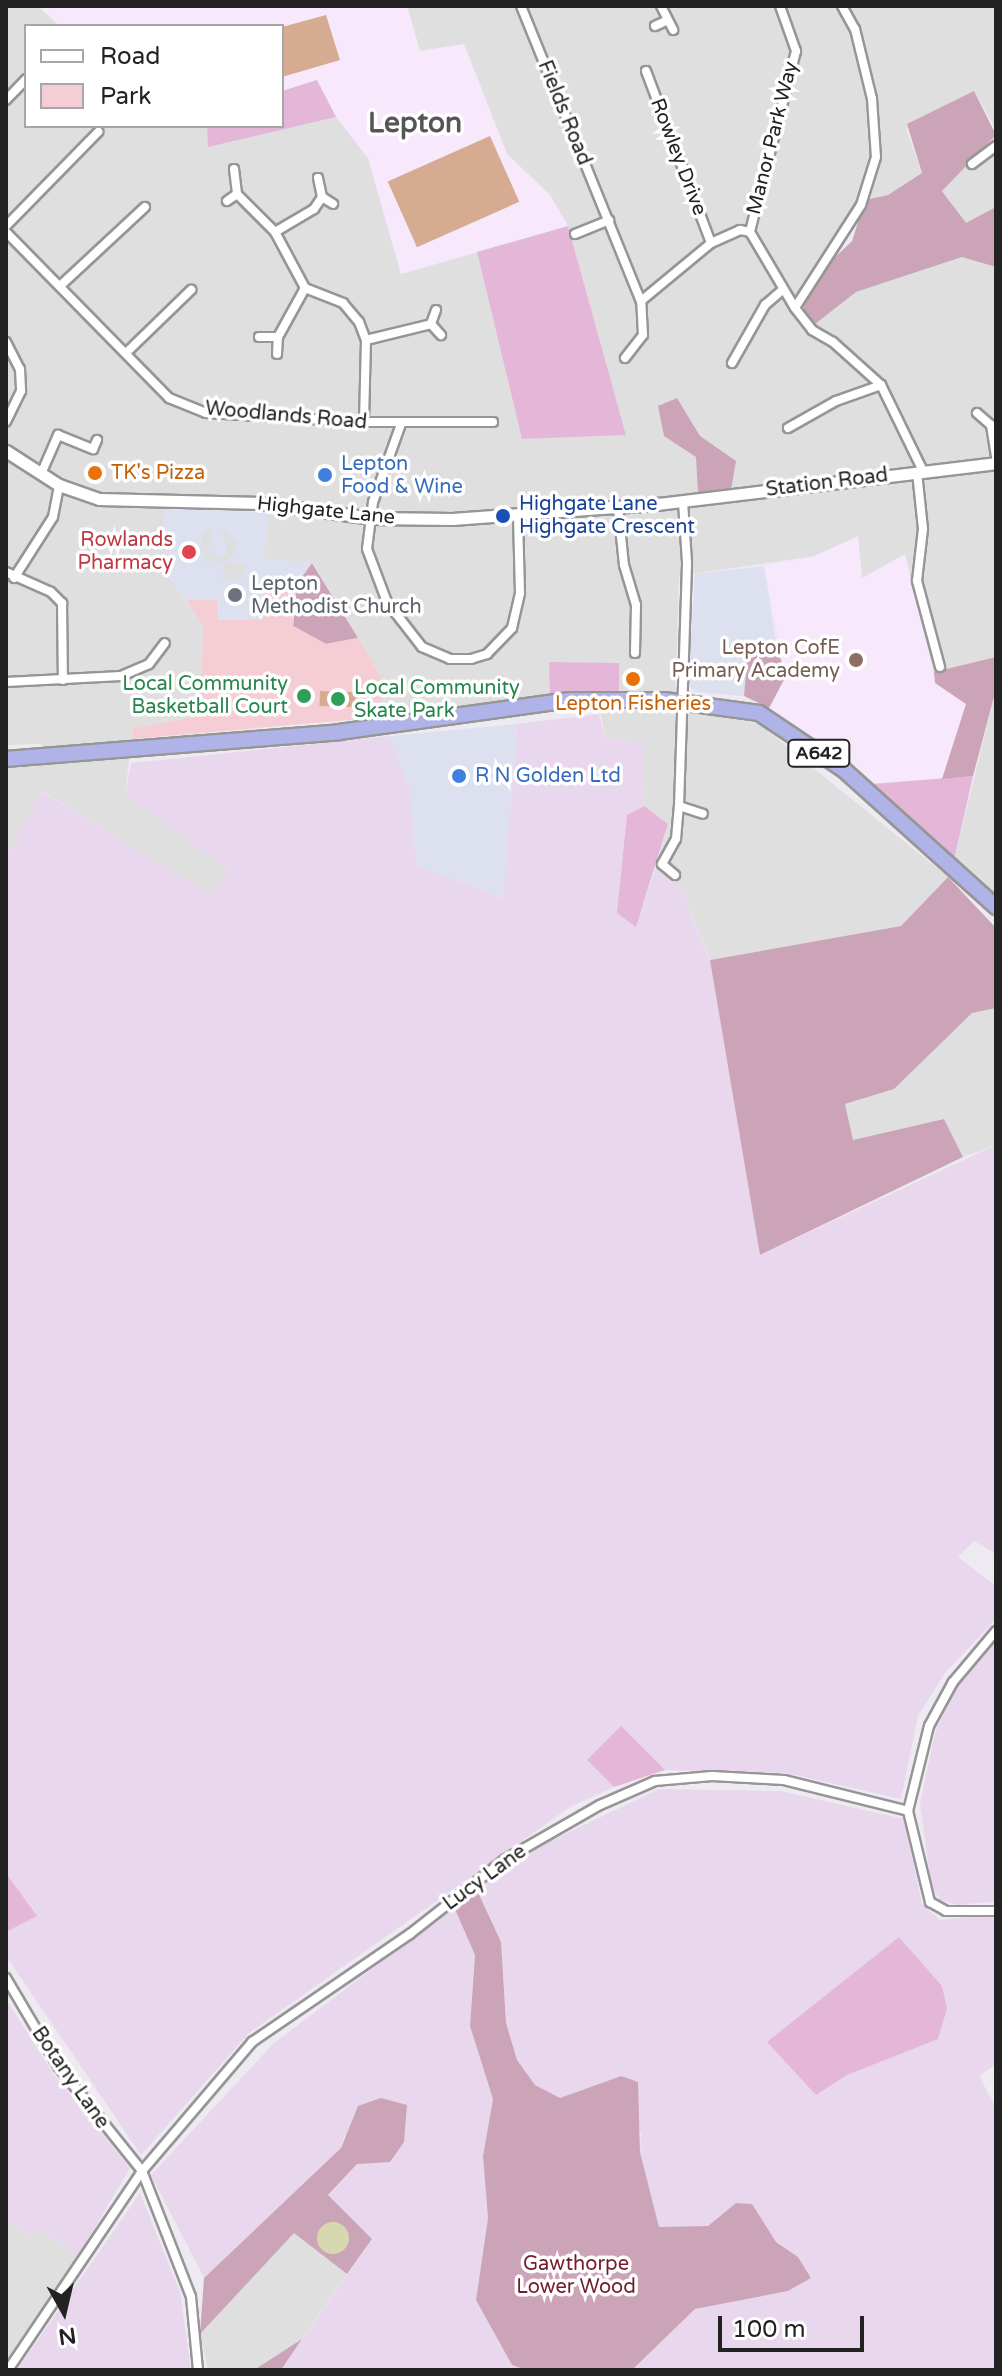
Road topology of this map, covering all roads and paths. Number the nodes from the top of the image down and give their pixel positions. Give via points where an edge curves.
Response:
1 (521, 6) edge
2 (661, 6) edge
3 (780, 6) edge
4 (842, 6) edge
5 (668, 20) junction
6 (655, 26) dead end
7 (673, 30) dead end
8 (646, 71) dead end
9 (24, 81) edge
10 (6, 100) edge
11 (98, 132) dead end
12 (996, 146) edge
13 (972, 164) dead end
14 (234, 169) dead end
15 (318, 178) dead end
16 (237, 194) junction
17 (322, 197) junction
18 (227, 201) dead end
19 (333, 204) dead end
20 (145, 207) dead end
21 (609, 220) junction
22 (6, 229) edge
23 (275, 232) junction
24 (750, 232) junction
25 (575, 234) dead end
26 (711, 243) junction
27 (60, 286) junction
28 (305, 288) junction
29 (191, 290) dead end
30 (782, 290) junction
31 (641, 301) junction
32 (795, 308) junction
33 (436, 310) dead end
34 (431, 324) junction
35 (441, 335) dead end
36 (259, 337) dead end
37 (278, 337) junction
38 (366, 340) junction
39 (6, 342) edge
40 (126, 353) junction
41 (277, 354) dead end
42 (625, 358) dead end
43 (732, 363) dead end
44 (881, 385) junction
45 (977, 413) dead end
46 (6, 422) edge
47 (364, 422) junction
48 (493, 422) dead end
49 (401, 424) junction
50 (788, 428) dead end
51 (97, 440) dead end
52 (6, 451) edge
53 (996, 460) edge
54 (920, 471) junction
55 (41, 474) junction
56 (59, 485) junction
57 (683, 501) junction
58 (658, 504) joint
59 (618, 507) junction
60 (518, 515) junction
61 (372, 518) junction
62 (10, 575) edge
63 (165, 643) dead end
64 (635, 653) dead end
65 (940, 667) dead end
66 (63, 680) junction
67 (6, 682) edge
68 (672, 701) junction
69 (6, 756) edge
70 (679, 806) junction
71 (703, 814) dead end
72 (934, 853) junction
73 (675, 875) dead end
74 (996, 907) edge
75 (996, 917) edge
76 (996, 1631) edge
77 (908, 1811) junction
78 (996, 1911) edge
79 (6, 1978) edge
80 (142, 2171) junction
81 (8, 2370) edge
82 (198, 2370) edge

1 - 21 street, Fields Road
2 - 5 street
3 - 24 street, Manor Park Way via 796,51
4 - 32 street via 855,29 872,99 876,157 861,205
5 - 6 street
5 - 7 street
8 - 26 street, Rowley Drive
9 - 10 street
11 - 22 street
12 - 13 street
14 - 16 street
15 - 17 street
16 - 18 street
16 - 23 street
17 - 19 street
17 - 23 street via 314,209
20 - 27 street
21 - 25 street
21 - 31 street, Fields Road
22 - 27 street, Woodlands Road
23 - 28 street
24 - 26 street via 740,230
24 - 30 street, Manor Park Way
26 - 31 street
27 - 40 street, Woodlands Road
28 - 37 street
28 - 38 street via 343,303
29 - 40 street
30 - 32 street, Manor Park Way
30 - 43 street via 765,305
31 - 42 street via 643,335
32 - 44 street, Manor Park Way via 812,330
33 - 34 street
34 - 35 street
34 - 38 street
36 - 37 street
37 - 41 street
38 - 47 street
39 - 46 street via 20,369 21,391
40 - 47 street, Woodlands Road via 169,398 206,413
44 - 50 street via 836,401
44 - 54 street
45 - 53 street via 991,425
47 - 49 street, Woodlands Road
48 - 49 street, Woodlands Road
49 - 61 street
51 - 55 street via 93,449 58,435
52 - 55 street, Highgate Lane
53 - 54 street, Station Road
54 - 57 street, Station Road
54 - 65 street via 923,529 916,573
55 - 56 street, Highgate Lane
56 - 61 street, Highgate Lane via 117,501 261,503
56 - 62 street via 53,517
57 - 58 street, Station Road
57 - 68 street via 687,562
58 - 59 street, Highgate Lane
59 - 60 street, Highgate Lane
59 - 64 street via 624,565 636,605
60 - 61 street, Highgate Lane
60 - 61 street via 521,551 515,622 501,643 471,659 435,656 394,613 367,549
62 - 66 street via 51,592 62,603
63 - 66 street via 137,671
66 - 67 street
68 - 69 highway, A642 via 570,700 437,721 117,752
68 - 70 street
68 - 72 highway, A642 via 759,713 844,770
70 - 71 street
70 - 73 street via 676,839 662,864
72 - 74 highway, A642
72 - 75 highway, A642
76 - 77 street via 953,1682 929,1726
77 - 78 street via 930,1902 946,1911
77 - 80 street, Lucy Lane via 784,1780 712,1776 655,1781 600,1805 504,1860 410,1934 252,2042
79 - 80 street, Botany Lane via 58,2066
80 - 81 street, Lucy Lane
80 - 82 street, Botany Lane via 191,2297

